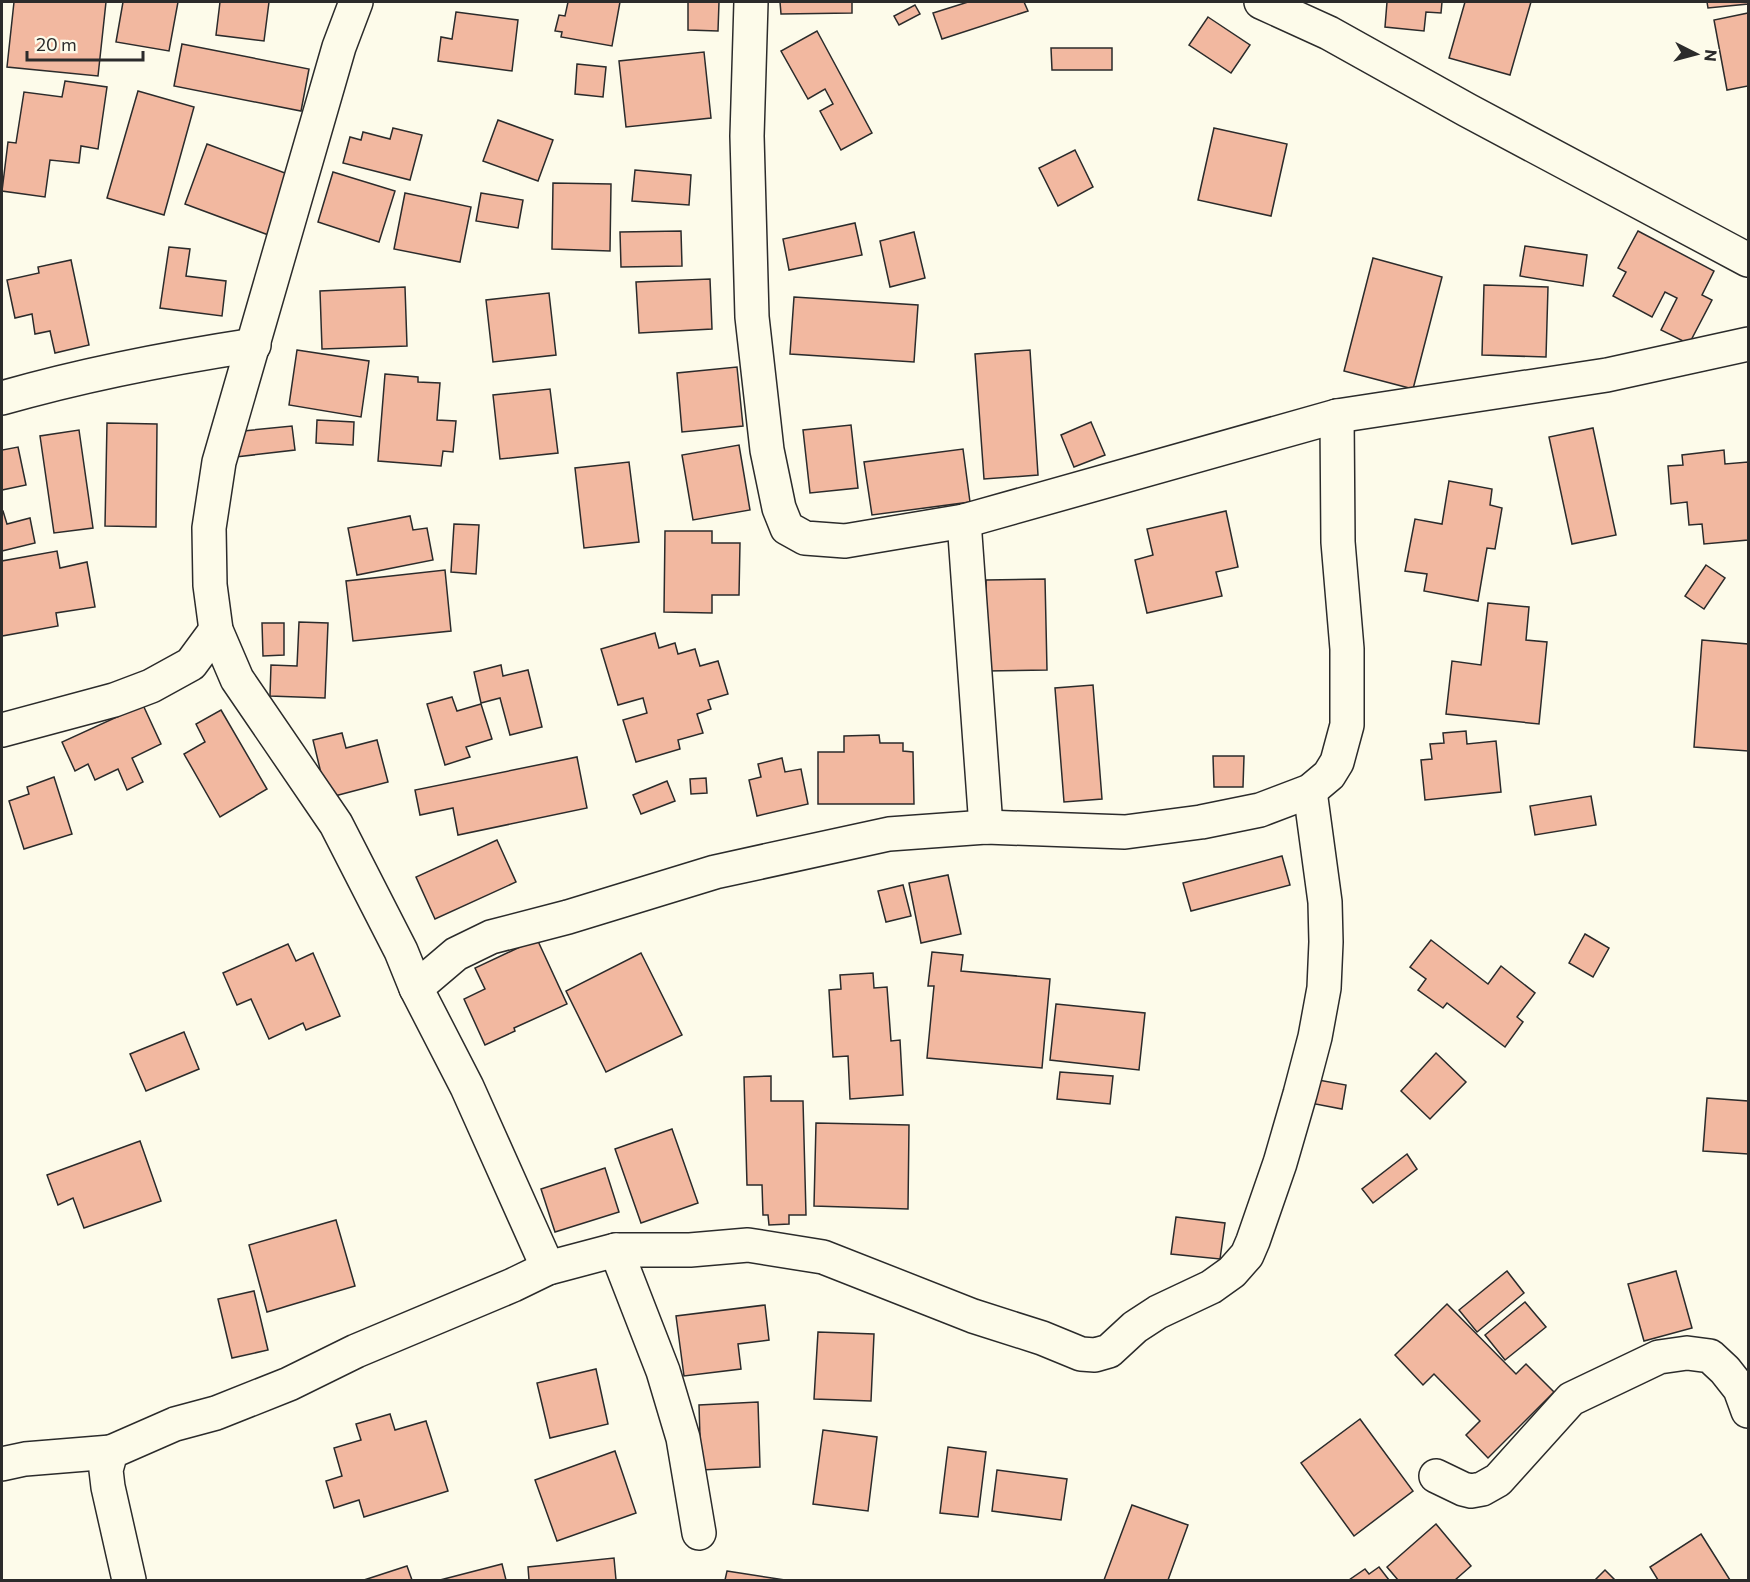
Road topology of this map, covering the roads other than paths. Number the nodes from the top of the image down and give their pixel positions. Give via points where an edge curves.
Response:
1 (356, 2) edge
2 (751, 2) edge
3 (1261, 2) edge
4 (1749, 260) edge
5 (1749, 344) edge
6 (254, 345) junction
7 (2, 398) edge
8 (1337, 416) junction
9 (964, 520) junction
10 (216, 630) junction
11 (2, 730) edge
12 (1310, 791) junction
13 (986, 826) junction
14 (416, 988) junction
15 (616, 1250) junction
16 (548, 1268) junction
17 (1749, 1411) edge
18 (111, 1452) junction
19 (2, 1464) edge
20 (1436, 1476) dead end
21 (699, 1533) dead end
22 (129, 1581) edge

1 - 6 street via 339,47
2 - 9 street via 747,136 752,318 767,450 787,528 805,538 845,541
3 - 4 street via 1329,33
5 - 8 street via 1607,375
6 - 7 street via 62,380
6 - 10 street via 219,462 209,528
8 - 9 street
8 - 12 street via 1338,542 1347,649 1347,725 1337,762 1329,776
9 - 13 street
10 - 11 street via 191,664 151,686
10 - 14 street via 237,679 336,824
12 - 13 street via 1260,810 1125,832
12 - 15 street via 1325,902 1326,942 1324,988 1315,1037 1253,1241 1232,1272 1211,1287 1158,1312 1109,1351 1095,1355 1081,1354 991,1323 823,1257 748,1245
13 - 14 street via 889,834 715,872 491,937 456,954
14 - 16 street via 467,1087
15 - 16 street
15 - 21 street via 663,1371 683,1438
16 - 18 street via 289,1384 216,1413 175,1424
17 - 20 street via 1740,1389 1710,1356 1687,1353 1659,1358 1571,1399 1498,1480 1482,1489 1463,1489
18 - 19 street
18 - 22 street via 106,1470 108,1487

